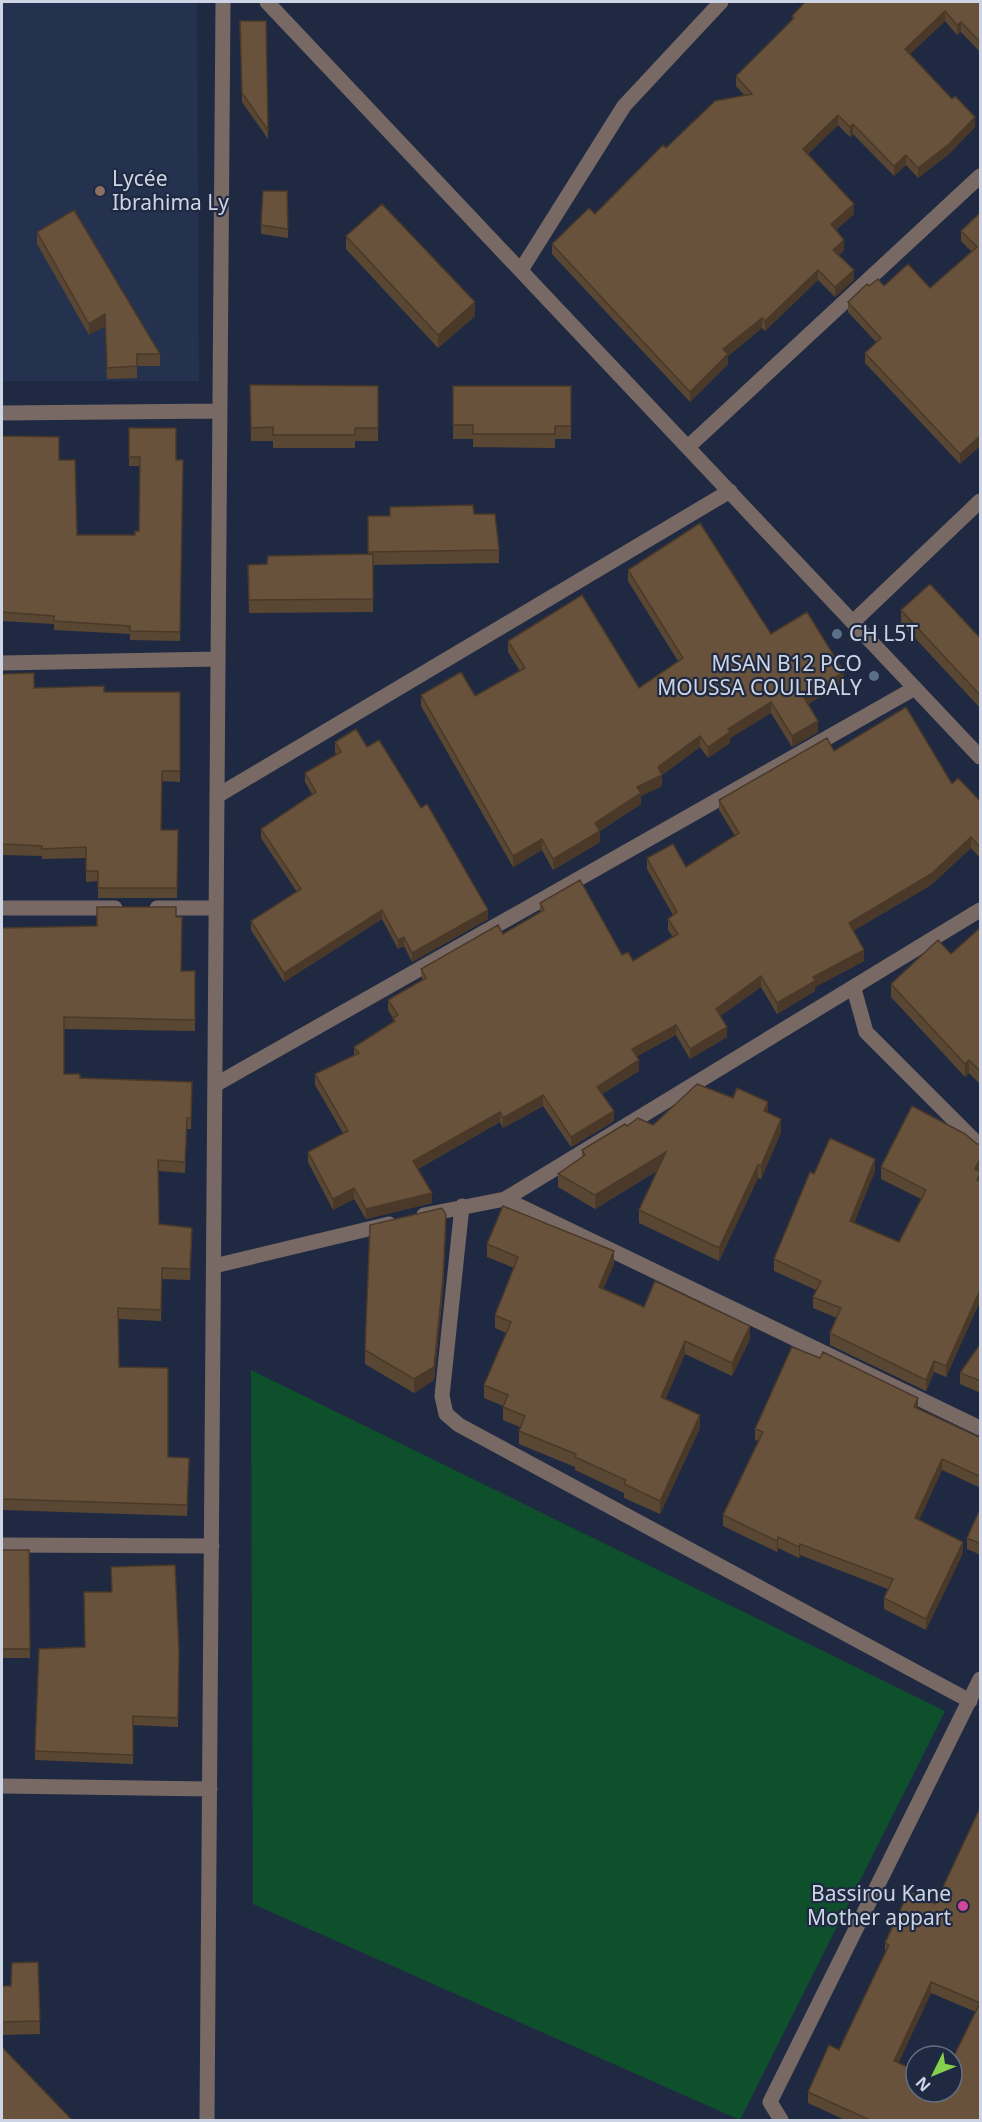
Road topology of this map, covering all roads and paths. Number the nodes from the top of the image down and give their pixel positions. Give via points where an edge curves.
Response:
1 (223, 2) edge
2 (267, 2) edge
3 (721, 2) edge
4 (981, 176) edge
5 (520, 270) junction
6 (220, 411) junction
7 (2, 413) edge
8 (688, 447) junction
9 (729, 491) junction
10 (981, 501) edge
11 (853, 621) junction
12 (218, 659) junction
13 (2, 663) edge
14 (915, 688) junction
15 (981, 757) edge
16 (217, 796) junction
17 (2, 908) edge
18 (216, 908) junction
19 (981, 910) edge
20 (854, 989) junction
21 (215, 1085) junction
22 (981, 1146) edge
23 (505, 1199) junction
24 (462, 1206) junction
25 (214, 1266) junction
26 (981, 1428) edge
27 (2, 1545) edge
28 (212, 1546) junction
29 (981, 1680) edge
30 (970, 1701) junction
31 (2, 1786) edge
32 (210, 1789) junction
33 (207, 2121) edge
34 (781, 2121) edge

1 - 6 street
2 - 5 street
3 - 5 street via 624,106
4 - 8 street
5 - 8 street
6 - 7 street
6 - 12 street
8 - 9 street
9 - 11 street
9 - 16 street
10 - 11 street
11 - 14 street
12 - 13 street
12 - 16 street
14 - 15 street
14 - 21 street
16 - 18 street
17 - 18 street
18 - 21 street
19 - 20 street
20 - 22 street via 866,1032
20 - 23 street
21 - 25 street
23 - 24 street
23 - 26 street
24 - 25 street
24 - 30 street via 442,1396 446,1414 459,1425
25 - 28 street
27 - 28 street
28 - 32 street
29 - 30 street
30 - 34 street via 770,2102
31 - 32 street
32 - 33 street

